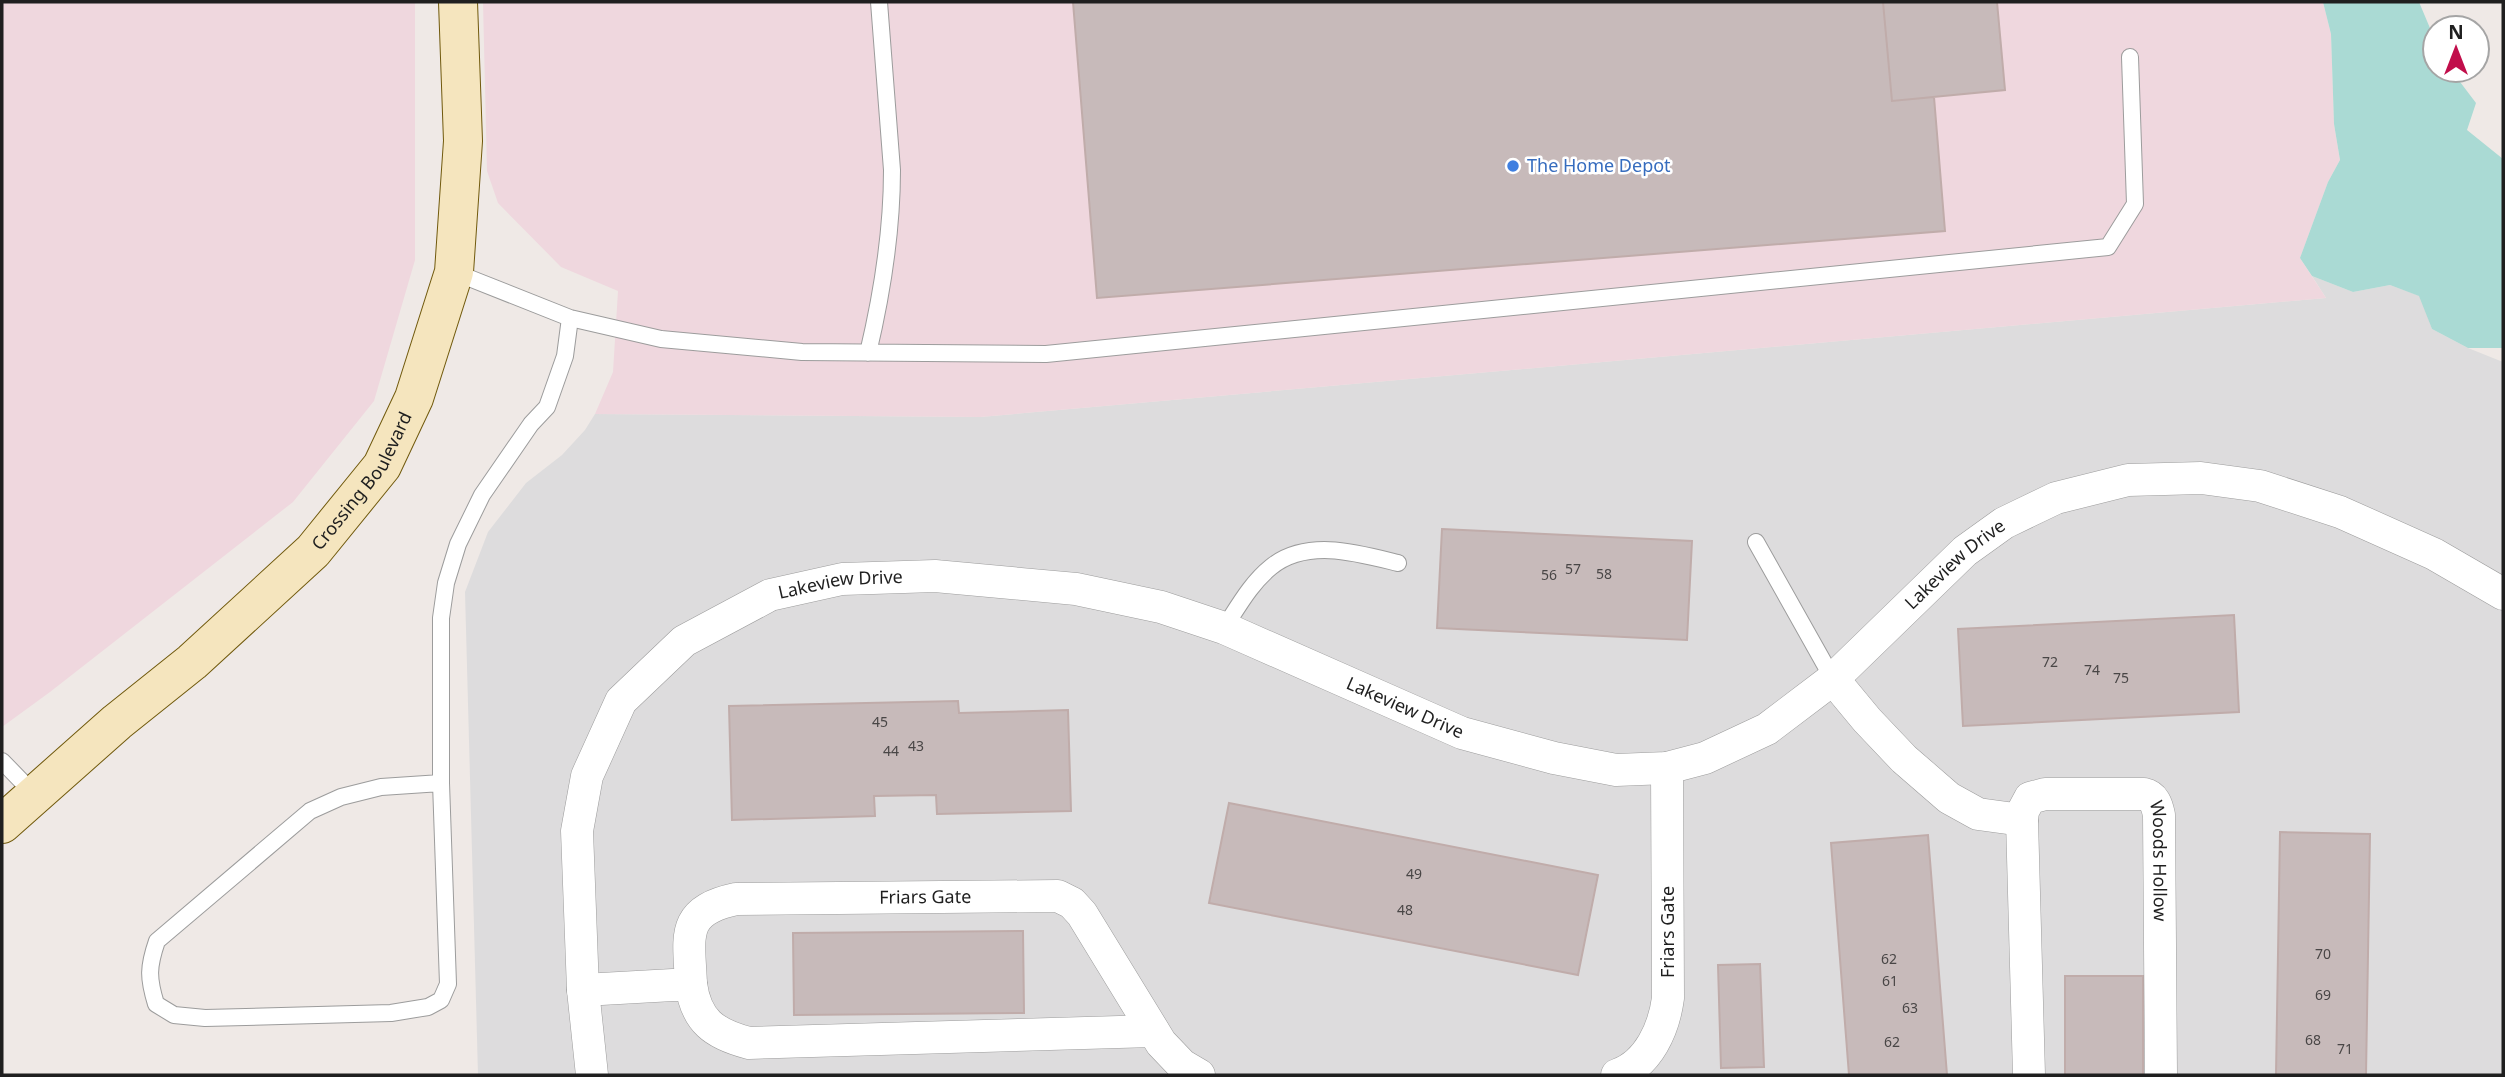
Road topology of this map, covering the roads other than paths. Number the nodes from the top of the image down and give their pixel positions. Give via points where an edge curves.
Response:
1 (458, 2) edge
2 (879, 2) edge
3 (2130, 57) dead end
4 (454, 272) junction
5 (570, 318) junction
6 (868, 353) junction
7 (1756, 541) dead end
8 (1398, 564) dead end
9 (2503, 594) edge
10 (1224, 628) junction
11 (1833, 679) junction
12 (2, 761) edge
13 (1667, 768) junction
14 (441, 783) junction
15 (34, 795) junction
16 (2022, 820) junction
17 (2, 824) edge
18 (691, 984) junction
19 (583, 990) junction
20 (1153, 1031) junction
21 (592, 1075) edge
22 (1198, 1075) edge
23 (1617, 1075) edge
24 (2029, 1075) edge
25 (2161, 1075) edge

1 - 4 street, Crossing Boulevard via 463,141
2 - 6 lane via 892,197 879,309
3 - 6 lane via 2135,204 2108,247 1046,354
4 - 5 lane
4 - 15 street, Crossing Boulevard via 414,398 382,466 313,551 192,662
5 - 6 lane via 660,339
5 - 14 lane via 565,356 547,407 482,495 458,544 446,583 441,618
7 - 11 lane
8 - 10 lane via 1349,551 1293,556 1272,565
9 - 11 street, Lakeview Drive via 2434,554 2340,512 2260,486 2201,478 2128,480 2056,498 2004,523 1965,551
10 - 13 street, Lakeview Drive via 1462,733 1616,770
10 - 19 street, Lakeview Drive via 1161,607 1076,589 935,576 842,579 770,595 684,641 621,701 587,776 577,831
11 - 13 street, Lakeview Drive via 1767,729 1705,758
11 - 16 street via 1904,759 1949,798 1978,814
12 - 15 lane
13 - 23 street, Friars Gate via 1665,1020 1644,1055
14 - 14 lane via 448,984 441,1000 428,1007 391,1013 205,1018 174,1015 156,1004 150,963 157,941 310,811 381,787
15 - 17 street, Crossing Boulevard
16 - 24 street
16 - 25 street, Woods Hollow via 2026,803 2036,794 2144,794 2156,803
18 - 19 street
18 - 20 street, Friars Gate via 702,1018 722,1034 749,1043
18 - 20 street, Friars Gate via 692,925 701,911 716,903 736,899 1058,896 1082,914
19 - 21 street, Lakeview Drive
20 - 22 street, Friars Gate via 1170,1055

